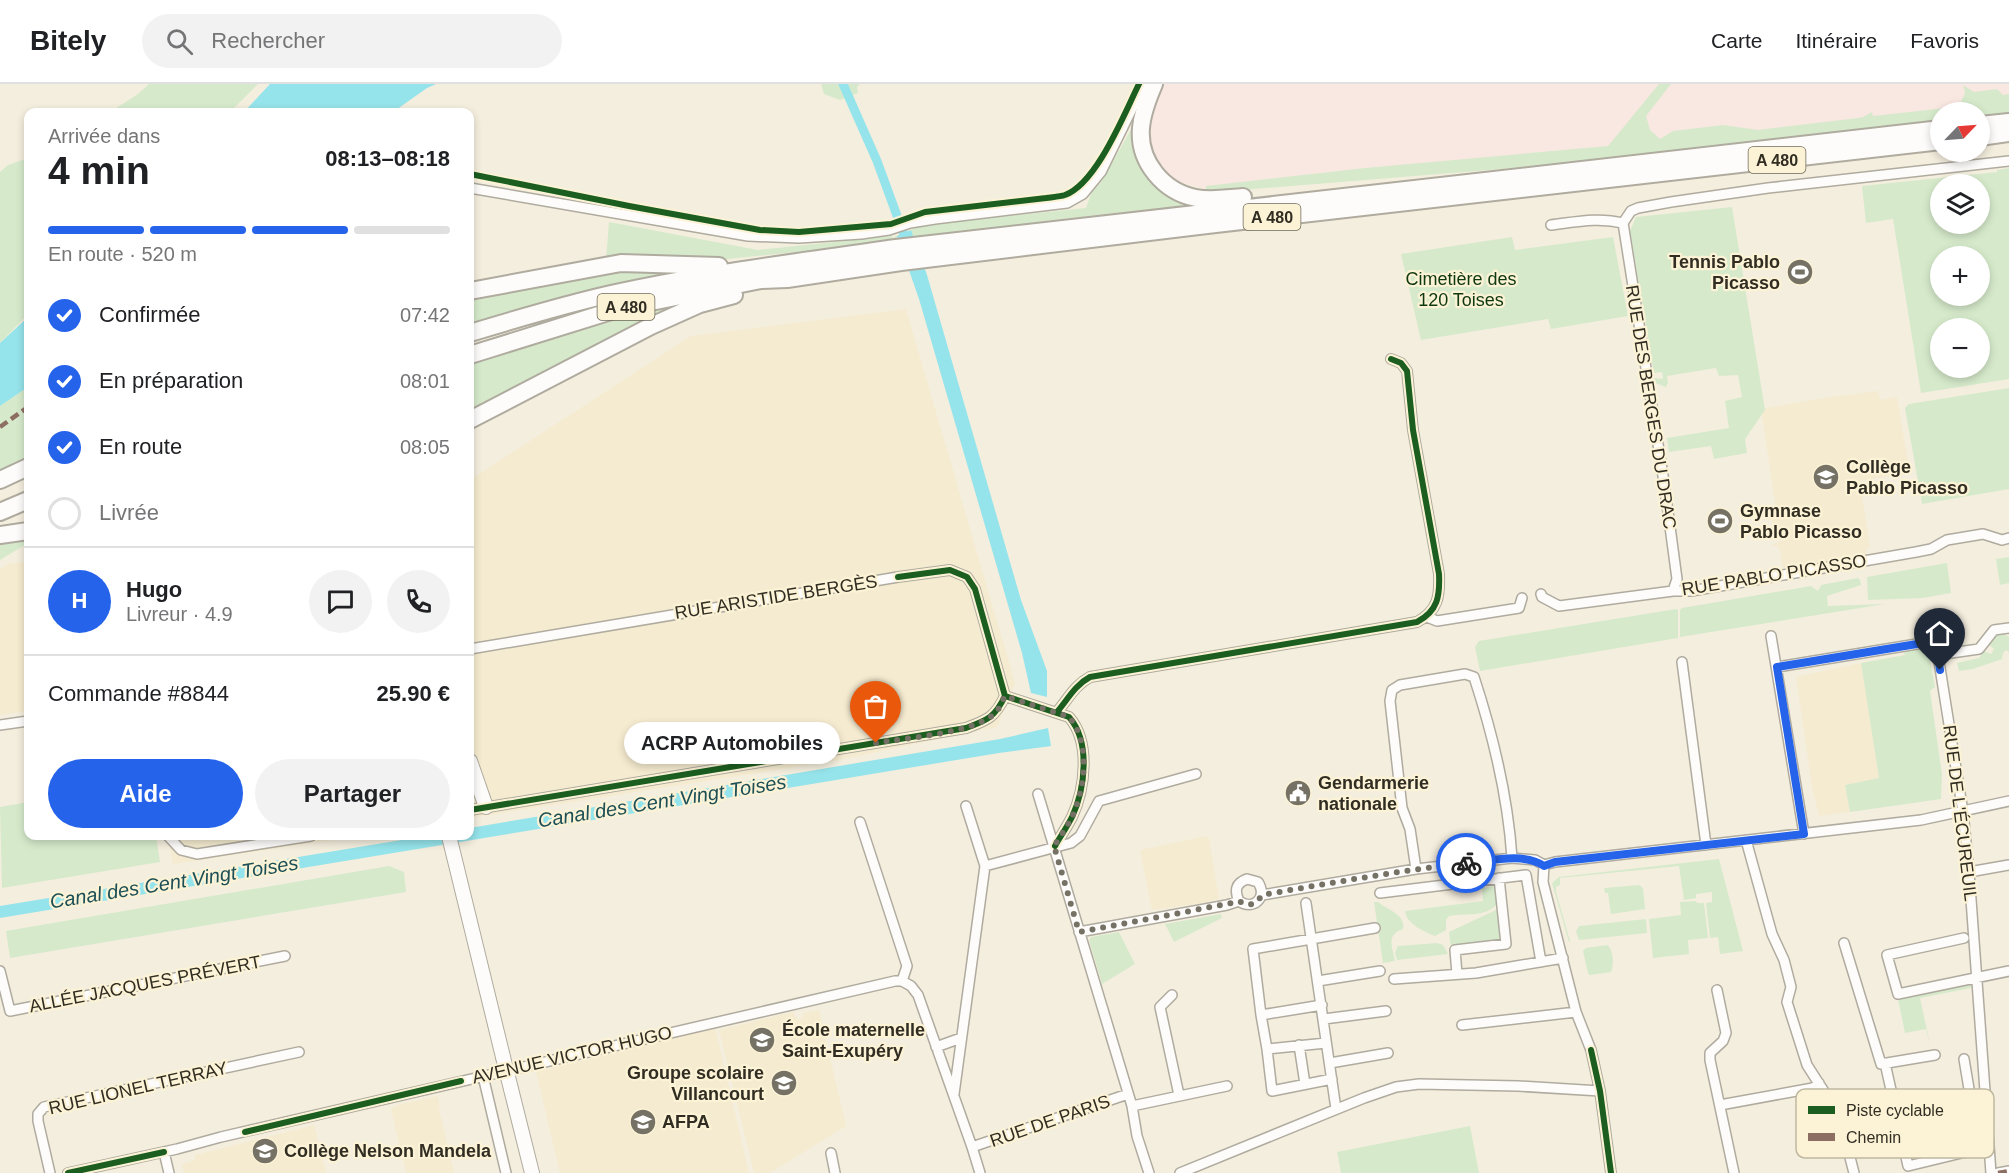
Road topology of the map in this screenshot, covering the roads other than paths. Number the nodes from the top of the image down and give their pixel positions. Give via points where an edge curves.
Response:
1 (1144, 84) edge
2 (1151, 84) edge
3 (2009, 122) edge
4 (1990, 124) edge
5 (1125, 127) junction
6 (1930, 130) edge
7 (2009, 133) edge
8 (1990, 136) edge
9 (1930, 142) edge
10 (2009, 161) edge
11 (474, 189) edge
12 (1354, 196) junction
13 (1623, 223) junction
14 (1551, 225) dead end
15 (929, 251) junction
16 (898, 255) junction
17 (755, 268) junction
18 (787, 279) junction
19 (474, 290) edge
20 (474, 332) edge
21 (474, 354) edge
22 (1391, 359) dead end
23 (474, 418) edge
24 (24, 469) edge
25 (0, 480) edge
26 (24, 481) edge
27 (0, 491) edge
28 (24, 502) edge
29 (0, 512) edge
30 (24, 532) edge
31 (0, 535) edge
32 (2009, 538) edge
33 (1673, 591) junction
34 (1541, 594) dead end
35 (1522, 598) dead end
36 (1427, 617) junction
37 (2009, 628) edge
38 (1771, 636) dead end
39 (474, 648) edge
40 (1937, 649) junction
41 (1682, 662) dead end
42 (1777, 667) junction
43 (1005, 696) junction
44 (1057, 712) junction
45 (24, 722) edge
46 (0, 725) edge
47 (474, 772) edge
48 (1196, 774) dead end
49 (1038, 794) dead end
50 (2009, 801) edge
51 (966, 806) dead end
52 (486, 807) junction
53 (474, 809) edge
54 (1963, 812) junction
55 (860, 822) dead end
56 (1804, 834) junction
57 (172, 840) edge
58 (286, 840) edge
59 (449, 840) edge
60 (1746, 840) junction
61 (1706, 845) junction
62 (1054, 846) junction
63 (1512, 858) junction
64 (2009, 865) edge
65 (985, 866) junction
66 (1544, 866) junction
67 (1416, 869) junction
68 (1969, 872) junction
69 (1499, 878) junction
70 (1380, 893) dead end
71 (1262, 895) junction
72 (1239, 901) junction
73 (1306, 903) dead end
74 (1376, 928) dead end
75 (1079, 932) junction
76 (1964, 938) dead end
77 (1312, 939) junction
78 (1844, 943) dead end
79 (1570, 946) dead end
80 (1562, 954) junction
81 (285, 956) dead end
82 (1541, 962) junction
83 (0, 971) edge
84 (1380, 971) dead end
85 (2009, 971) edge
86 (1457, 974) junction
87 (1977, 977) junction
88 (1394, 979) dead end
89 (902, 981) junction
90 (1318, 981) junction
91 (1717, 990) dead end
92 (1172, 995) dead end
93 (1157, 996) dead end
94 (1322, 1005) junction
95 (1160, 1007) junction
96 (1386, 1011) dead end
97 (1576, 1012) junction
98 (1262, 1015) junction
99 (1324, 1019) junction
100 (1462, 1025) dead end
101 (961, 1038) junction
102 (1326, 1043) junction
103 (1299, 1045) junction
104 (936, 1047) junction
105 (1267, 1049) junction
106 (299, 1052) dead end
107 (1388, 1053) dead end
108 (1935, 1055) dead end
109 (1964, 1059) dead end
110 (1330, 1063) junction
111 (1885, 1064) junction
112 (483, 1076) junction
113 (1332, 1079) junction
114 (1819, 1083) junction
115 (1305, 1084) junction
116 (1227, 1086) dead end
117 (1808, 1089) edge
118 (1823, 1089) edge
119 (1891, 1089) edge
120 (1969, 1089) edge
121 (1985, 1089) edge
122 (1600, 1091) junction
123 (1796, 1091) edge
124 (1128, 1094) junction
125 (1179, 1095) junction
126 (954, 1096) junction
127 (1720, 1105) junction
128 (1132, 1106) junction
129 (1336, 1109) junction
130 (972, 1147) junction
131 (164, 1152) junction
132 (831, 1153) dead end
133 (1850, 1158) edge
134 (1906, 1158) edge
135 (1941, 1158) edge
136 (1990, 1158) edge
137 (2009, 1171) edge
138 (50, 1173) edge
139 (68, 1173) edge
140 (169, 1173) edge
141 (506, 1173) edge
142 (532, 1173) edge
143 (836, 1173) edge
144 (980, 1173) edge
145 (1149, 1173) edge
146 (1180, 1173) edge
147 (1611, 1173) edge
148 (1734, 1173) edge
149 (1854, 1173) edge
150 (1991, 1173) edge
151 (1998, 1173) edge

1 - 5 street
2 - 5 street
2 - 12 highway via 1140,129 1142,144 1153,171 1174,190 1203,199 1299,193
3 - 4 highway
5 - 11 street via 1095,180 1083,194 1067,202 910,223 889,230 799,238 748,236
6 - 12 highway, A 480
7 - 8 highway
9 - 15 highway, A 480 via 1218,223
10 - 13 street via 1660,203 1638,208
12 - 15 highway, A 480
13 - 14 street via 1593,219
13 - 33 street, RUE DES BERGES DU DRAC via 1664,482 1677,579
15 - 16 highway, A 480
16 - 17 highway, A 480
16 - 18 highway, A 480
17 - 19 highway via 739,264 621,263
17 - 20 highway, A 480 via 612,294
18 - 21 highway, A 480 via 761,280 621,308
18 - 23 highway via 680,312
22 - 36 street via 1401,363 1407,372 1413,430 1439,574 1436,606
24 - 25 highway
26 - 27 highway
28 - 29 highway
30 - 31 highway
32 - 33 street, RUE PABLO PICASSO via 2002,540 1983,534 1947,540 1916,552
33 - 34 street, RUE PABLO PICASSO via 1558,606
35 - 36 street via 1519,608 1437,621
36 - 44 street via 1418,622 1090,677 1074,689
37 - 40 street via 1994,630 1979,649 1944,654
38 - 42 street
39 - 43 street, RUE ARISTIDE BERGÈS via 950,570 967,577 975,589
40 - 42 street via 1929,642
40 - 54 street, RUE DE L'ÉCUREUIL
41 - 61 street
42 - 56 street
43 - 44 street
43 - 52 street via 997,712 966,728
44 - 62 street via 1074,723 1084,766 1072,816
45 - 46 street
47 - 52 main road
48 - 62 street via 1100,801 1080,836 1071,843
49 - 62 street
50 - 54 street
51 - 65 street
52 - 53 street
54 - 56 street
54 - 68 street, RUE DE L'ÉCUREUIL
55 - 89 street via 907,966
56 - 60 street
57 - 58 street via 182,850 197,854
59 - 142 main road, bridge
60 - 61 street
60 - 114 street via 1791,987 1787,1002 1808,1065
61 - 66 street
62 - 65 street
62 - 75 street
63 - 66 street via 1535,860
63 - 67 street
63 - 67 street via 1509,823 1493,750 1474,677 1465,674 1400,685 1392,690 1402,808 1410,829
64 - 68 street
65 - 101 street
66 - 80 street via 1543,882
67 - 71 street
68 - 87 street, RUE DE L'ÉCUREUIL
69 - 70 street
69 - 82 street via 1526,875
69 - 86 street via 1506,944 1455,950
71 - 72 street via 1252,905
71 - 72 street via 1258,882 1247,879 1236,887
72 - 75 street
73 - 77 street
74 - 77 street
75 - 124 street
76 - 87 street via 1887,955 1898,993
77 - 90 street
77 - 98 street via 1253,949
78 - 111 street via 1881,1064
79 - 80 street
80 - 82 street
80 - 97 street
81 - 83 street, ALLÉE JACQUES PRÉVERT via 10,1011
82 - 86 street
84 - 90 street
85 - 87 street
86 - 88 street
87 - 121 street, RUE DE L'ÉCUREUIL
89 - 104 street via 918,995
89 - 112 street, AVENUE VICTOR HUGO
90 - 94 street
91 - 127 street via 1726,1033 1710,1053 1710,1060
92 - 95 street
93 - 95 street
94 - 98 street
94 - 99 street
95 - 125 street
96 - 99 street
97 - 100 street
97 - 122 street via 1591,1050
98 - 105 street
99 - 102 street
101 - 104 street
101 - 126 street
102 - 103 street
102 - 110 street
103 - 105 street
103 - 115 street
104 - 126 street
105 - 115 street via 1272,1091
106 - 138 street, RUE LIONEL TERRAY via 44,1107 38,1121
107 - 110 street
108 - 111 street
109 - 120 street
110 - 113 street
111 - 119 street
112 - 131 street, AVENUE VICTOR HUGO
112 - 141 street
113 - 115 street
113 - 129 street
114 - 117 street
114 - 118 street
116 - 125 street
122 - 129 street via 1419,1084 1387,1089
122 - 147 street
123 - 127 street
124 - 128 street
124 - 130 street, RUE DE PARIS
125 - 128 street
126 - 130 street
127 - 148 street
128 - 145 street
129 - 146 street
130 - 144 street
131 - 139 street, AVENUE VICTOR HUGO
131 - 140 street
132 - 143 street
133 - 149 street
134 - 135 street via 1908,1166
136 - 150 street, RUE DE L'ÉCUREUIL
137 - 151 street

